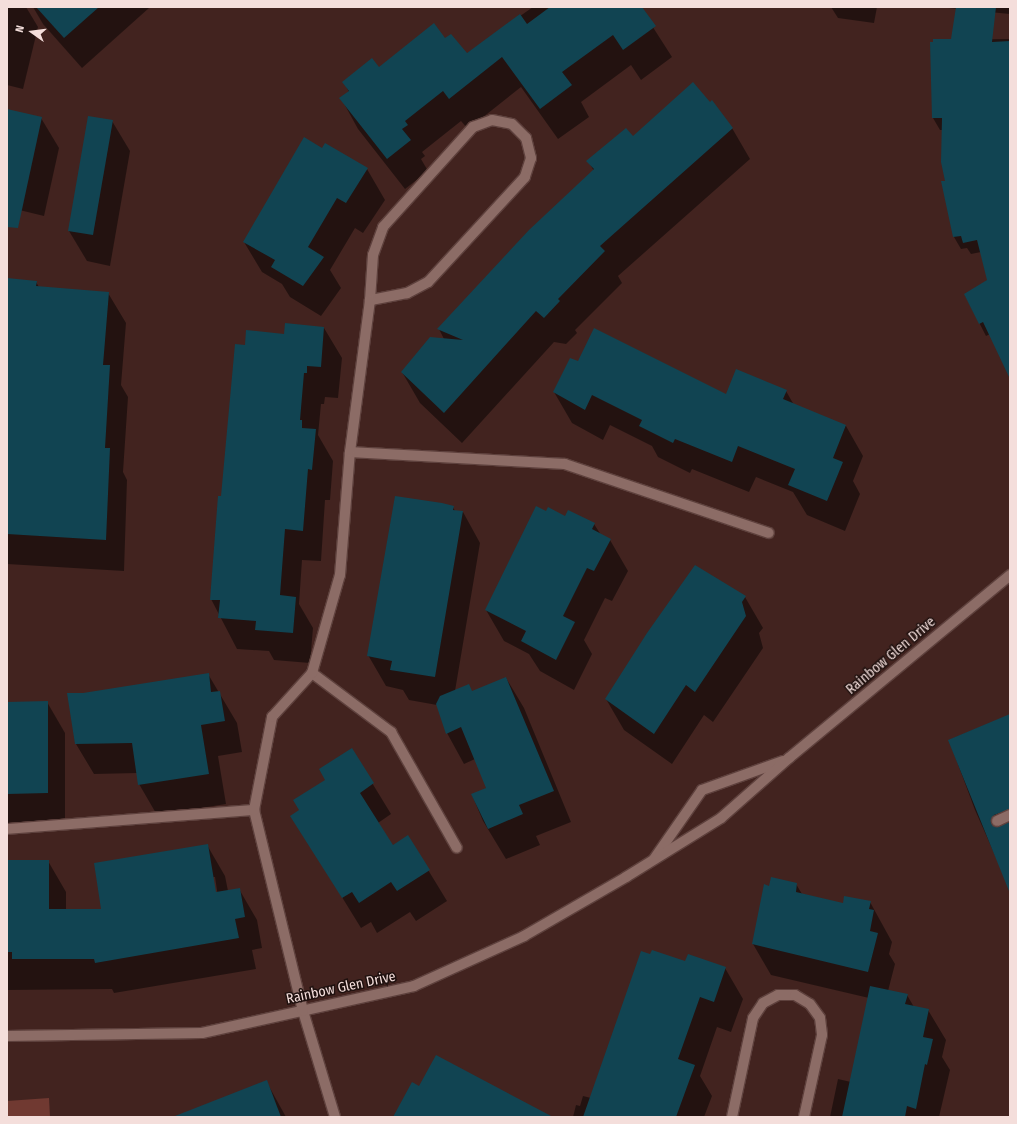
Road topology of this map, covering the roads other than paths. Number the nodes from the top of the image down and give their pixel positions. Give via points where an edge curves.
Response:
1 (370, 300) junction
2 (350, 452) junction
3 (769, 533) dead end
4 (1010, 575) edge
5 (312, 674) junction
6 (789, 758) junction
7 (254, 810) junction
8 (1010, 815) edge
9 (997, 821) dead end
10 (7, 829) edge
11 (457, 848) dead end
12 (652, 862) junction
13 (303, 1011) junction
14 (7, 1036) edge
15 (335, 1117) edge
16 (732, 1117) edge
17 (804, 1117) edge

1 - 1 street via 407,293 428,282 525,177 531,158 526,138 512,124 492,120 473,127 383,227 373,255
1 - 2 street
2 - 3 street via 565,464
2 - 5 street via 340,575
4 - 6 street, Rainbow Glen Drive
5 - 7 street via 272,717
5 - 11 street via 390,732
6 - 12 street, Rainbow Glen Drive via 721,818
6 - 12 street, Rainbow Glen Drive via 702,790
7 - 10 street
7 - 13 street
8 - 9 street
12 - 13 street, Rainbow Glen Drive via 524,936 414,986
13 - 14 street, Rainbow Glen Drive via 202,1033
13 - 15 street
16 - 17 street via 753,1018 762,1003 778,996 795,995 810,1004 820,1018 822,1035

